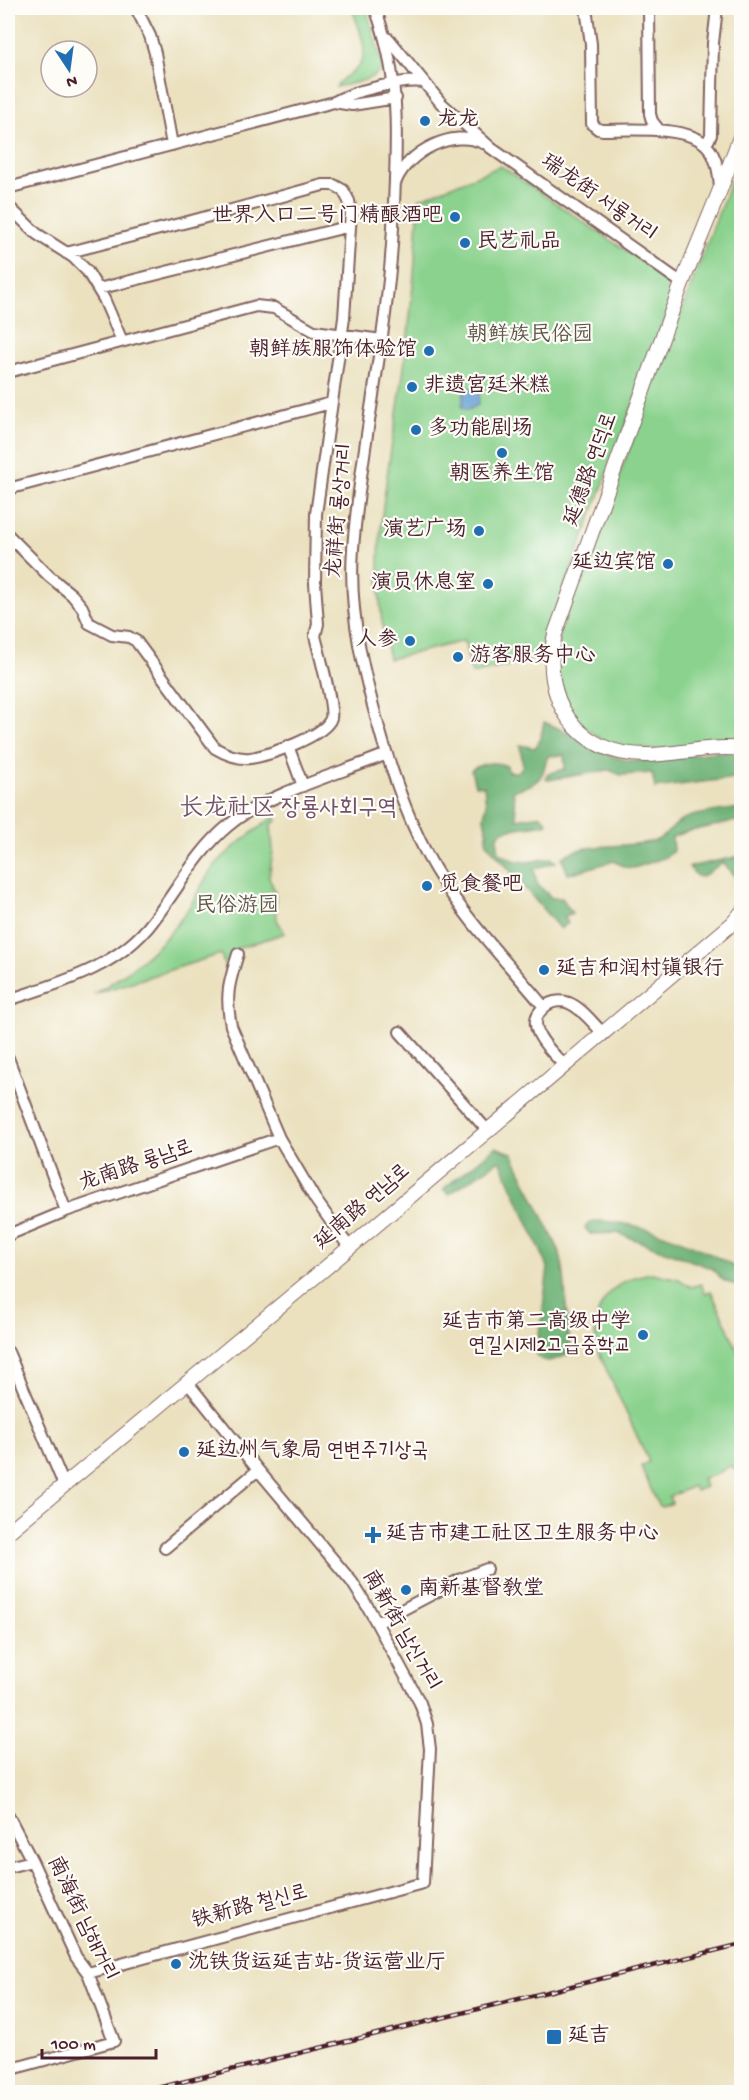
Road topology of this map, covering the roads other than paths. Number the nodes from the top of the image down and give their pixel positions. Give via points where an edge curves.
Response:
1 (136, 8) edge
2 (375, 8) edge
3 (586, 8) edge
4 (649, 8) edge
5 (717, 8) edge
6 (385, 35) junction
7 (424, 82) junction
8 (394, 85) junction
9 (396, 98) junction
10 (334, 102) junction
11 (659, 130) junction
12 (741, 132) edge
13 (172, 145) junction
14 (706, 145) junction
15 (491, 148) junction
16 (394, 185) junction
17 (8, 188) edge
18 (720, 190) junction
19 (8, 206) edge
20 (350, 226) junction
21 (66, 253) junction
22 (682, 283) junction
23 (98, 289) junction
24 (341, 335) junction
25 (382, 340) junction
26 (122, 341) junction
27 (8, 372) edge
28 (331, 403) junction
29 (8, 489) edge
30 (8, 535) edge
31 (288, 746) junction
32 (741, 749) edge
33 (387, 754) junction
34 (303, 786) junction
35 (741, 912) edge
36 (238, 954) dead end
37 (8, 1000) edge
38 (544, 1006) junction
39 (400, 1032) dead end
40 (604, 1034) junction
41 (8, 1058) edge
42 (564, 1066) junction
43 (487, 1130) junction
44 (279, 1138) junction
45 (66, 1211) junction
46 (8, 1235) edge
47 (349, 1247) junction
48 (8, 1352) edge
49 (188, 1382) junction
50 (258, 1470) junction
51 (64, 1485) junction
52 (8, 1532) edge
53 (165, 1548) dead end
54 (487, 1569) dead end
55 (377, 1623) junction
56 (8, 1815) edge
57 (32, 1861) junction
58 (8, 1867) edge
59 (423, 1883) joint
60 (87, 1973) junction
61 (8, 2070) edge

1 - 13 street via 155,53
2 - 6 street, 龙祥街 룡상거리
3 - 11 street via 592,124 598,129
4 - 11 street via 650,114
5 - 14 street via 712,43 712,130
6 - 7 street, 瑞龙街 서룡거리
6 - 8 street, 龙祥街 룡상거리
7 - 8 street via 412,80
7 - 15 street, 瑞龙街 서룡거리 via 441,103
8 - 9 street, 龙祥街 룡상거리
8 - 10 street via 351,93
9 - 10 street via 352,105
9 - 16 street, 龙祥街 룡상거리
10 - 13 street
11 - 14 street via 693,137
12 - 18 main road, 延德路 연덕로
13 - 17 street
14 - 18 street via 719,173
15 - 16 street, 瑞龙街 서룡거리 via 468,138 434,146 405,166
15 - 22 street, 瑞龙街 서룡거리
16 - 25 street, 龙祥街 룡상거리 via 392,256
18 - 22 main road, 延德路 연덕로
19 - 21 street via 37,234
20 - 21 street via 346,194 334,185 323,185
20 - 23 street
20 - 24 street
21 - 23 street via 87,271
22 - 32 main road, 延德路 연덕로 via 555,634 551,674 565,715 597,744 643,755 716,747
23 - 26 street
24 - 25 street
24 - 26 street via 314,331 274,308 256,306
24 - 28 street
25 - 33 street, 龙祥街 룡상거리 via 362,464 352,572 362,659
26 - 27 street
28 - 29 street
28 - 31 street via 316,514 315,585 315,636 331,716 317,734
30 - 31 street via 72,595 89,623 136,641 215,748 248,758
31 - 34 street
33 - 34 street
33 - 38 street, 龙祥街 룡상거리 via 411,821 437,871 461,907
34 - 37 street via 231,824 190,868 152,923 132,944 76,977
35 - 40 main road, 延南路 연남로
36 - 44 street via 227,989 230,1018
38 - 40 street via 557,1001 571,1004
38 - 42 street via 536,1020 538,1035
39 - 43 street
40 - 42 main road, 延南路 연남로
41 - 45 street
42 - 43 main road, 延南路 연남로
43 - 47 main road, 延南路 연남로
44 - 45 street, 龙南路 룡남로
44 - 47 street via 315,1200
45 - 46 street, 龙南路 룡남로
47 - 49 main road, 延南路 연남로
48 - 51 street
49 - 50 street, 南新街 남신거리
49 - 51 main road, 延南路 연남로
50 - 53 street
50 - 55 street, 南新街 남신거리 via 352,1582
51 - 52 main road, 延南路 연남로
54 - 55 street
55 - 59 street, 南新街 남신거리 via 420,1703 427,1724 430,1749
56 - 57 street, 南海街 남해거리
57 - 58 street
57 - 60 street, 南海街 남해거리
59 - 60 street, 铁新路 철신로
60 - 61 street, 南海街 남해거리 via 114,2041

